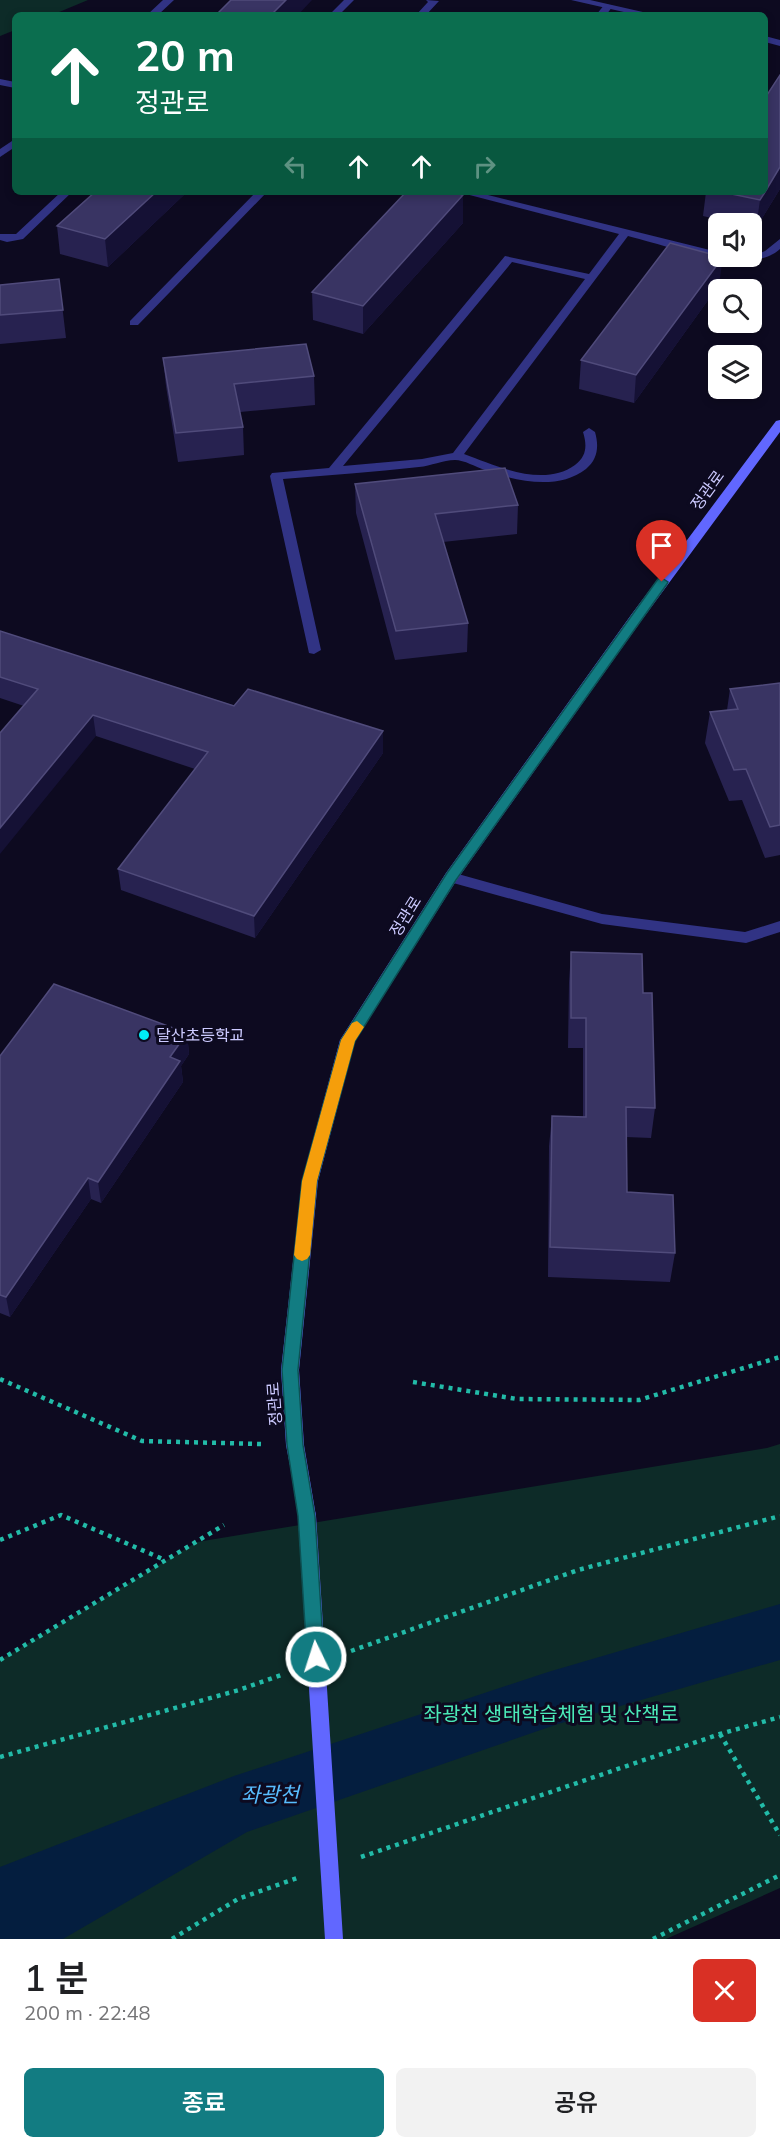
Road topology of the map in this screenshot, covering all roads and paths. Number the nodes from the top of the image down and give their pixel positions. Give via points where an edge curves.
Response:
1 (169, 0) edge
2 (349, 0) edge
3 (431, 0) edge
4 (576, 0) edge
5 (608, 6) junction
6 (155, 12) edge
7 (337, 12) edge
8 (424, 12) edge
9 (603, 12) edge
10 (637, 12) edge
11 (12, 144) edge
12 (0, 154) edge
13 (64, 195) edge
14 (259, 195) edge
15 (475, 195) edge
16 (626, 232) junction
17 (0, 237) edge
18 (780, 242) edge
19 (708, 252) edge
20 (762, 258) edge
21 (592, 278) junction
22 (134, 323) dead end
23 (780, 424) edge
24 (589, 432) dead end
25 (457, 456) junction
26 (333, 471) junction
27 (314, 650) dead end
28 (451, 877) junction
29 (780, 926) edge
30 (780, 1357) edge
31 (0, 1379) edge
32 (413, 1382) dead end
33 (295, 1445) junction
34 (780, 1516) edge
35 (224, 1525) dead end
36 (0, 1540) edge
37 (166, 1561) junction
38 (341, 1654) dead end
39 (0, 1660) edge
40 (296, 1670) dead end
41 (780, 1717) edge
42 (720, 1734) junction
43 (0, 1757) edge
44 (780, 1835) edge
45 (350, 1861) dead end
46 (780, 1875) edge
47 (305, 1876) dead end
48 (172, 1939) edge
49 (334, 1939) edge
50 (653, 1939) edge

1 - 6 street
2 - 7 street
3 - 8 street via 434,1
4 - 5 street
5 - 9 street
5 - 10 street
11 - 12 street
13 - 17 street via 19,237
14 - 22 street
15 - 16 street
16 - 19 street
16 - 21 street
18 - 20 street
21 - 25 street
21 - 26 street via 508,258
23 - 28 street, 정관로
24 - 25 street via 592,446 588,460 577,470 560,476 524,477
25 - 26 street
26 - 27 street via 276,476
28 - 29 street via 602,919 746,939
28 - 33 street, 정관로 via 348,1040 310,1181 290,1370
30 - 32 path via 639,1400 517,1399
31 - 33 path via 142,1441
33 - 49 street, 정관로, bridge via 307,1516
34 - 38 path via 578,1570
35 - 37 path
36 - 37 path via 61,1515
37 - 39 path
40 - 43 path via 239,1690
41 - 42 path
42 - 44 path
42 - 45 path
46 - 50 path
47 - 48 path via 238,1899

